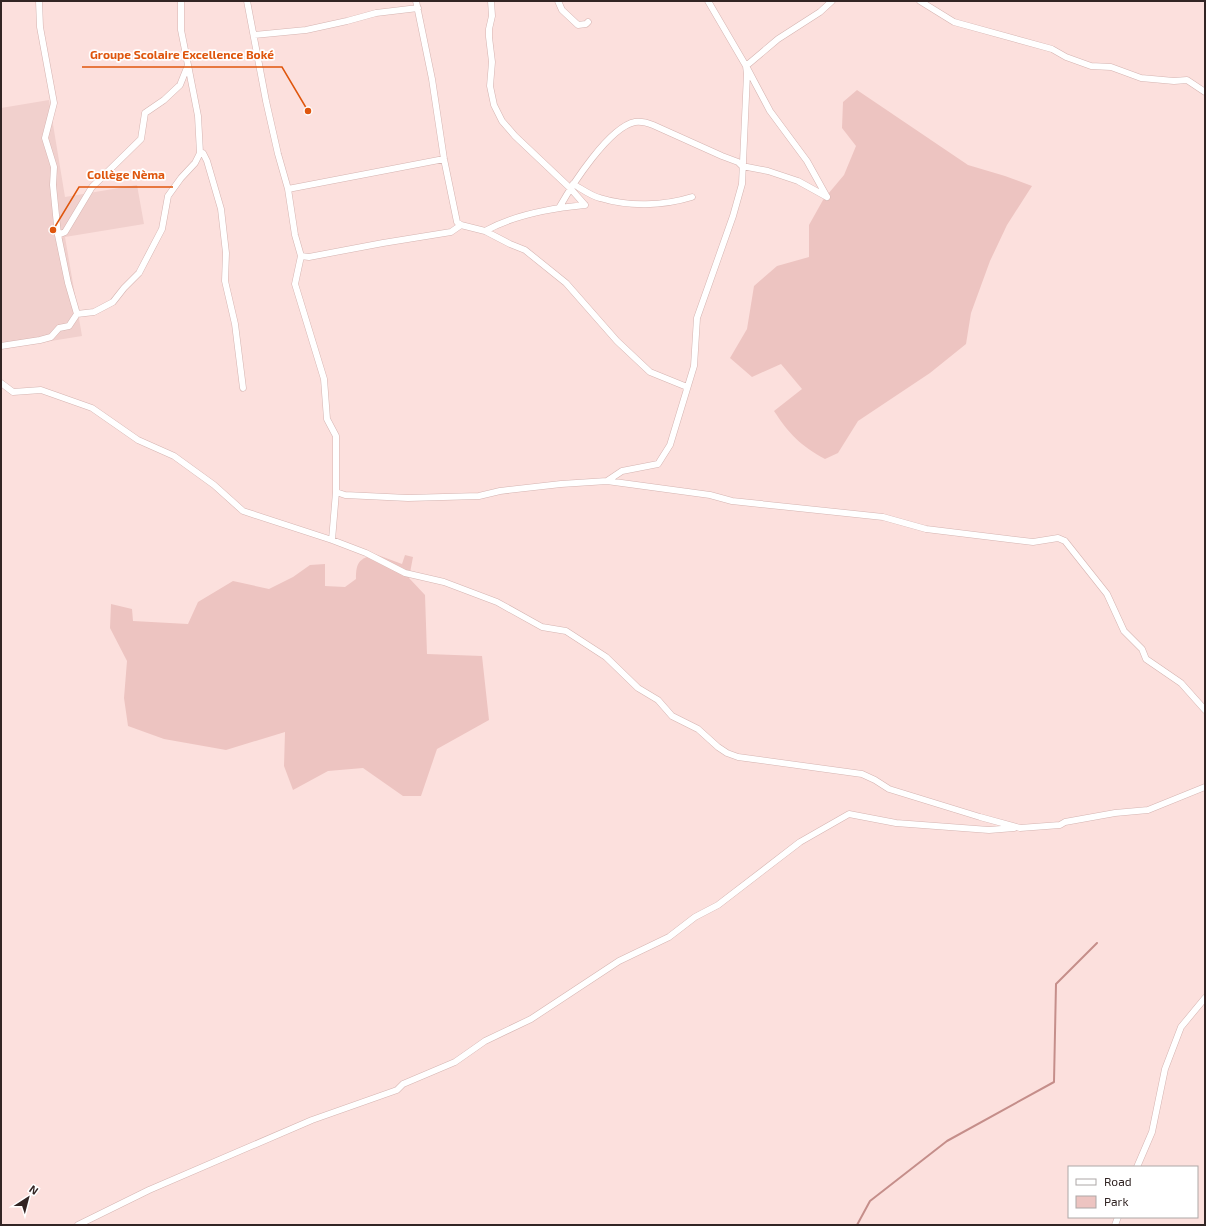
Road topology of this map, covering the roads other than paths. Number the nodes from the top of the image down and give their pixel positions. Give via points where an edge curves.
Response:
1 (39, 1) edge
2 (181, 1) edge
3 (247, 1) edge
4 (416, 1) edge
5 (491, 1) edge
6 (558, 1) edge
7 (708, 1) edge
8 (832, 1) edge
9 (920, 1) edge
10 (418, 8) junction
11 (588, 22) dead end
12 (254, 34) junction
13 (188, 65) junction
14 (746, 66) junction
15 (1205, 92) edge
16 (200, 152) junction
17 (444, 159) junction
18 (742, 166) junction
19 (572, 186) junction
20 (288, 188) junction
21 (692, 197) dead end
22 (559, 208) junction
23 (461, 225) junction
24 (484, 230) junction
25 (58, 235) junction
26 (301, 256) junction
27 (77, 314) junction
28 (1, 346) edge
29 (1, 383) edge
30 (687, 387) junction
31 (243, 388) dead end
32 (607, 481) junction
33 (336, 492) junction
34 (332, 540) junction
35 (1205, 710) edge
36 (1205, 787) edge
37 (1020, 828) junction
38 (1205, 998) edge
39 (1137, 1166) edge
40 (78, 1225) edge

1 - 25 street via 40,27 54,103 45,138 54,167 53,185
2 - 13 street via 180,30
3 - 12 street
4 - 10 street
5 - 19 street via 490,86 494,104 502,121 515,136
6 - 11 street via 562,10 578,25
7 - 14 street
8 - 14 street via 820,12 778,39
9 - 15 street via 954,22 1052,48 1066,57 1091,66 1111,67 1141,78 1187,80
10 - 12 street via 376,13 306,30
10 - 17 street
12 - 20 street via 278,154
13 - 16 street via 198,116
13 - 25 street via 180,84 146,113 141,139 92,188 64,232
14 - 18 street
14 - 18 street via 770,110 807,161 827,197 798,181
16 - 27 street via 195,163 168,196 162,229 139,272 113,302 94,312
16 - 31 street via 207,161 221,209 226,253 225,281
17 - 20 street
17 - 23 street via 458,222
18 - 19 street via 653,125 635,122 617,131 596,153
18 - 30 street via 742,184 733,216 697,318 694,366
19 - 21 street via 599,198 638,204 677,202
19 - 22 street
19 - 22 street via 585,205
20 - 26 street
22 - 24 street via 499,222
23 - 24 street
23 - 26 street via 451,232 309,257
24 - 30 street via 525,250 566,283 617,341 650,372
25 - 27 street
26 - 33 street via 295,284 324,379 327,419 336,436
27 - 28 street via 69,326 60,328 51,337
29 - 34 street via 13,392 41,390 92,408 138,440 174,456 214,485 243,512
30 - 32 street via 670,445 658,464 622,471
32 - 33 street via 500,491 479,496 408,498 345,495
32 - 35 street via 710,495 732,501 883,517 926,529 1034,542 1058,538 1065,541 1107,594 1124,631 1142,649 1146,659 1181,683
33 - 34 street
34 - 37 street via 406,573 444,582 497,602 542,626 566,631 606,657 638,688 658,700 672,716 698,729 727,753 738,757 862,774 890,789
36 - 37 street via 1148,810 1115,813 1060,825
37 - 40 street via 984,829 896,823 849,814 800,842 718,905 695,917 669,936 620,961 531,1019 485,1041 455,1062 403,1084 397,1090 312,1120 149,1190
38 - 39 street via 1181,1027 1165,1069 1152,1132

